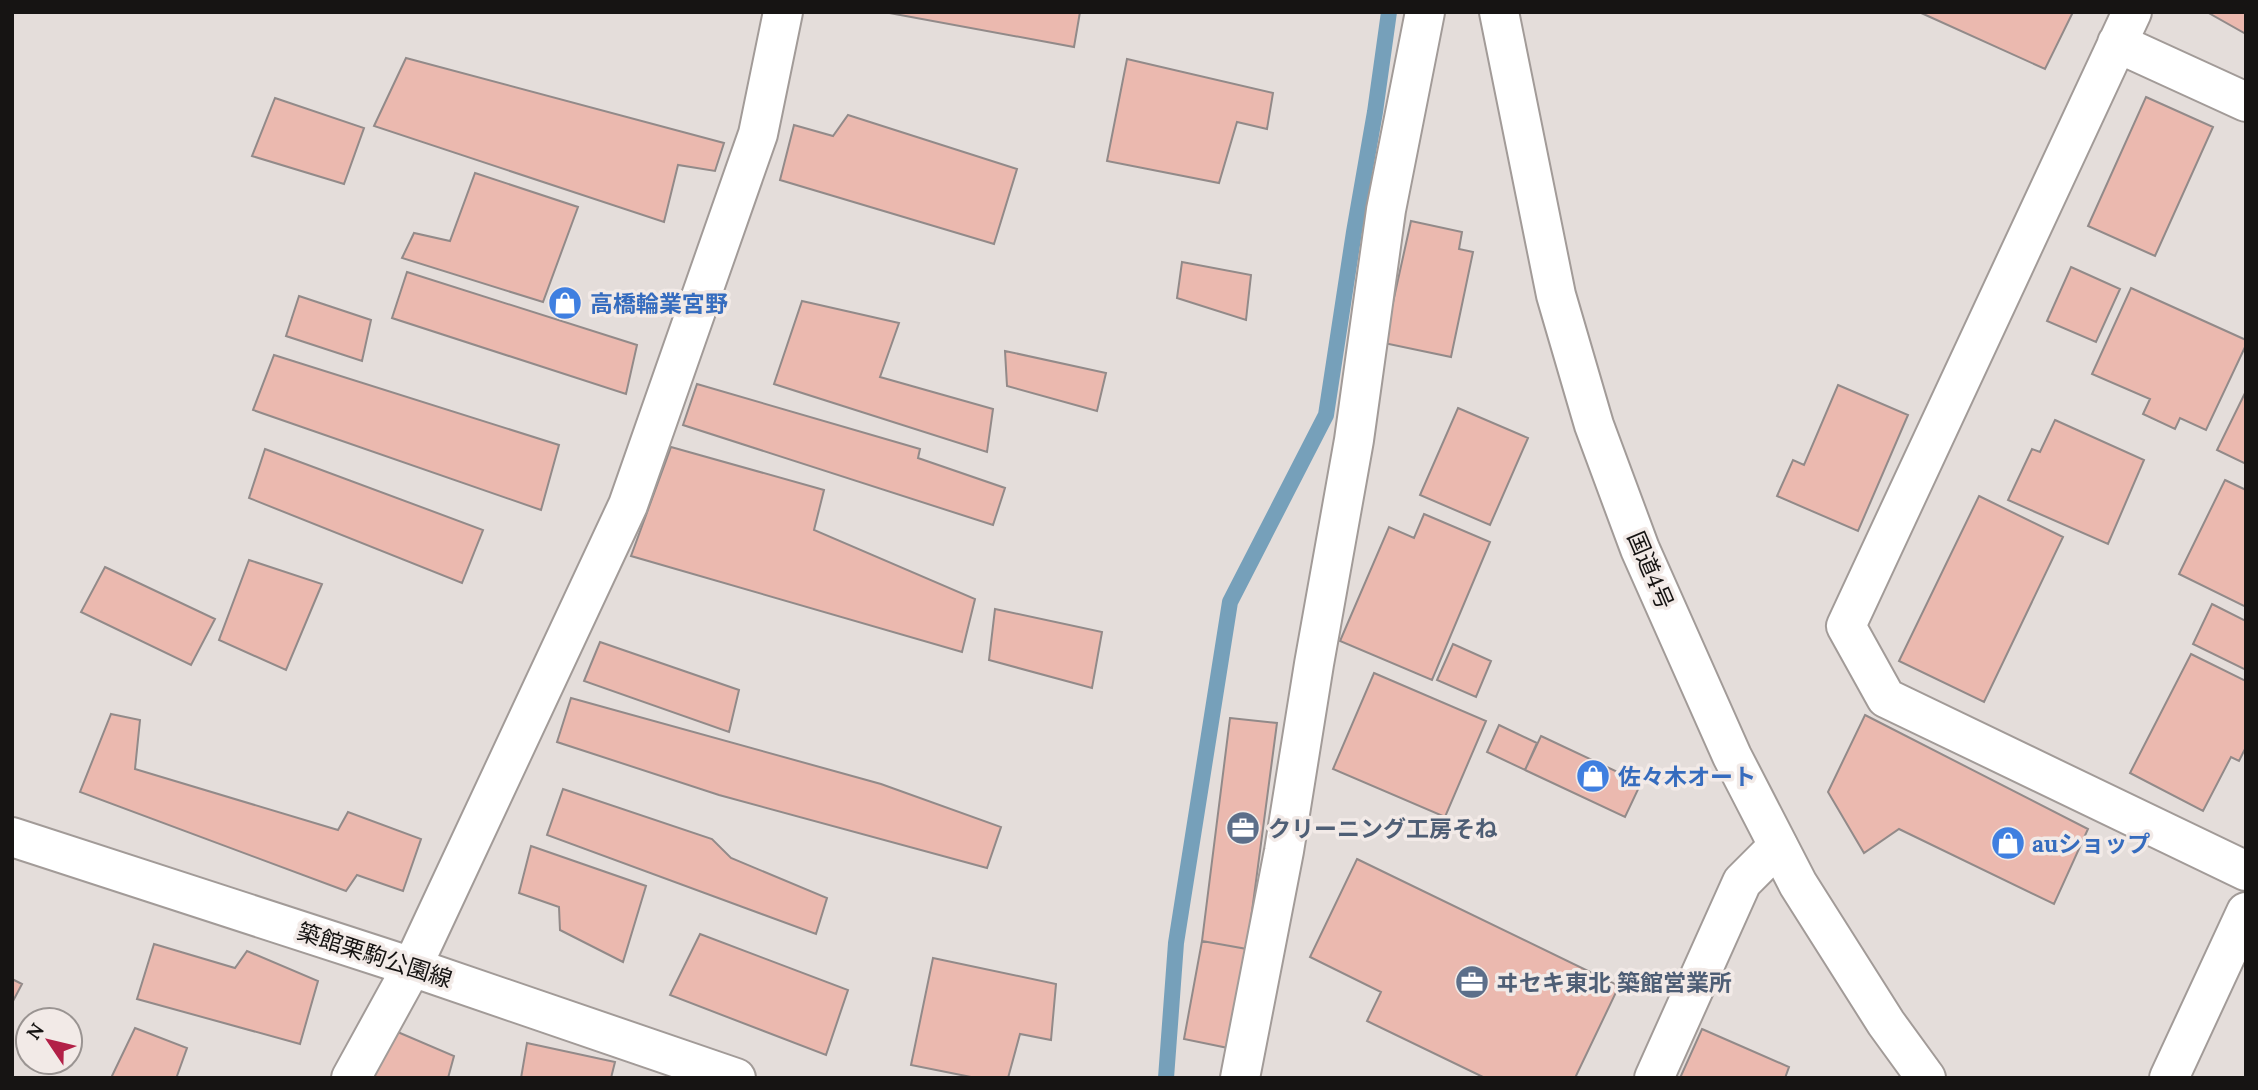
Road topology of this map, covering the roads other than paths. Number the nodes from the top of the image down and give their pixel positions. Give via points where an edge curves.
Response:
1 (783, 12) edge
2 (1426, 12) edge
3 (1499, 12) edge
4 (2124, 28) edge
5 (2246, 102) edge
6 (12, 837) edge
7 (1778, 846) junction
8 (2246, 870) edge
9 (2246, 912) edge
10 (412, 967) junction
11 (351, 1078) edge
12 (736, 1078) edge
13 (1240, 1078) edge
14 (1654, 1078) edge
15 (1926, 1078) edge
16 (2169, 1078) edge

1 - 10 main road via 758,134 628,505
2 - 13 main road via 1386,210 1354,440
3 - 7 main road, 国道4号 via 1556,295 1594,425 1640,549 1732,756
4 - 5 main road
4 - 8 main road via 1846,626 1886,698
6 - 10 main road, 築館栗駒公園線
7 - 14 main road via 1742,882
7 - 15 main road, 国道4号 via 1886,1023
9 - 16 main road
10 - 11 main road
10 - 12 main road, 築館栗駒公園線

